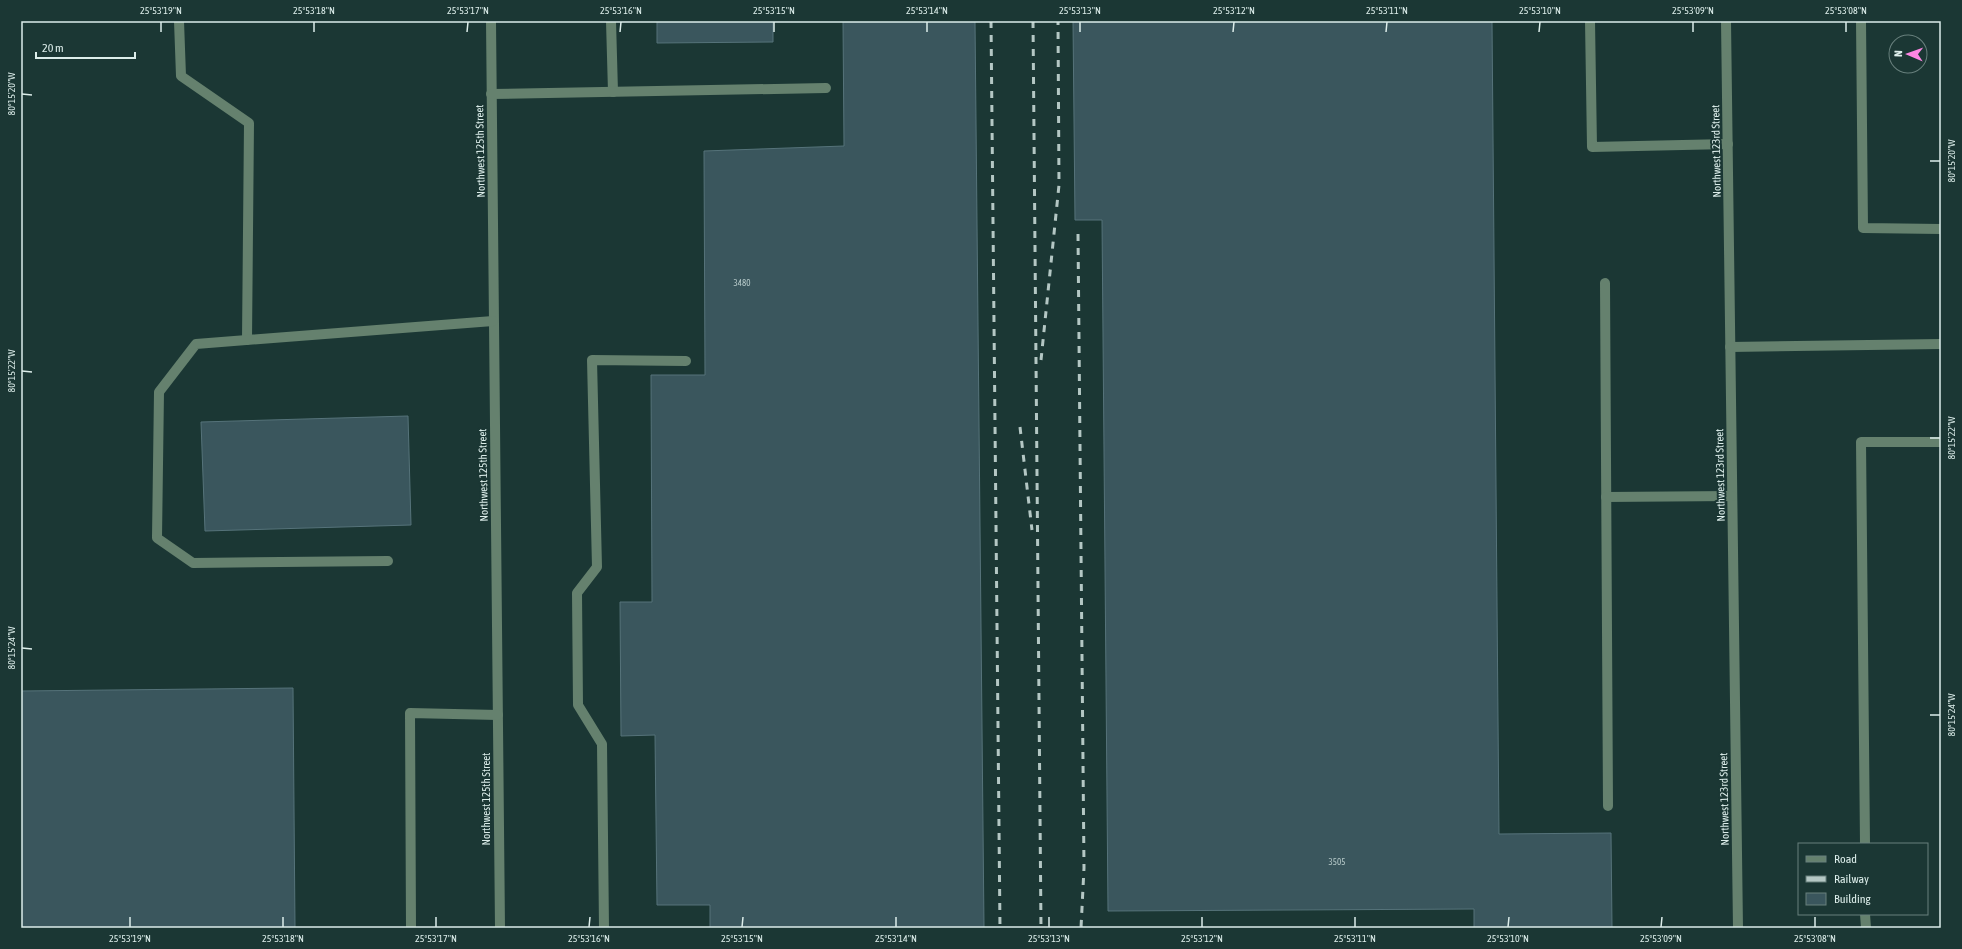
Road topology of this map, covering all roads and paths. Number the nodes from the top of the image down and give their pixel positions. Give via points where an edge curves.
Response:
1 (179, 21) edge
2 (491, 21) edge
3 (611, 21) edge
4 (1590, 21) edge
5 (1726, 21) edge
6 (1861, 21) edge
7 (826, 88) dead end
8 (613, 92) junction
9 (491, 94) junction
10 (1728, 144) junction
11 (1941, 229) edge
12 (1605, 283) dead end
13 (493, 321) junction
14 (247, 340) junction
15 (1941, 344) edge
16 (1730, 347) junction
17 (686, 361) dead end
18 (1941, 442) edge
19 (1732, 496) junction
20 (1606, 497) junction
21 (388, 561) dead end
22 (498, 715) junction
23 (1608, 806) dead end
24 (1865, 843) edge
25 (1865, 915) edge
26 (411, 928) edge
27 (500, 928) edge
28 (604, 928) edge
29 (1738, 928) edge
30 (1866, 928) edge

1 - 14 street via 181,76 249,123
2 - 9 street, Northwest 125th Street
3 - 8 street
4 - 10 street via 1592,147
5 - 10 street, Northwest 123rd Street
6 - 11 street via 1863,228
7 - 8 street
8 - 9 street
9 - 13 street, Northwest 125th Street
10 - 16 street, Northwest 123rd Street
12 - 20 street
13 - 14 street
13 - 22 street, Northwest 125th Street
14 - 21 street via 196,344 160,392 157,538 193,563
15 - 16 street
16 - 19 street, Northwest 123rd Street
17 - 28 street via 592,360 597,567 576,593 578,705 602,744
18 - 24 street via 1861,442
19 - 20 street
19 - 29 street, Northwest 123rd Street
20 - 23 street
22 - 26 street via 410,714
22 - 27 street, Northwest 125th Street
25 - 30 street

